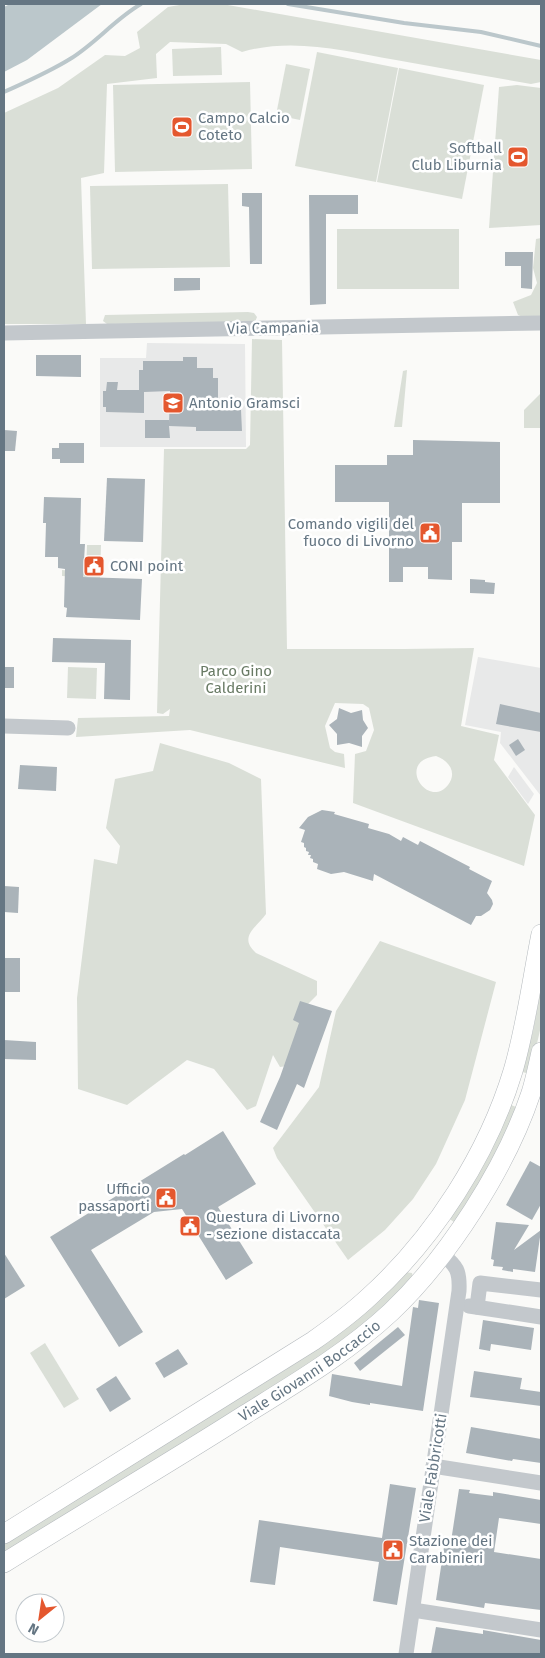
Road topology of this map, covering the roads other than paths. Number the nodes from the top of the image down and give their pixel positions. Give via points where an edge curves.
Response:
1 (541, 323) edge
2 (4, 333) edge
3 (4, 726) edge
4 (68, 728) dead end
5 (541, 934) edge
6 (541, 1052) edge
7 (507, 1087) junction
8 (536, 1094) edge
9 (422, 1239) junction
10 (442, 1254) junction
11 (460, 1281) junction
12 (480, 1284) junction
13 (541, 1290) edge
14 (458, 1305) junction
15 (478, 1308) junction
16 (541, 1317) edge
17 (434, 1466) junction
18 (541, 1483) edge
19 (4, 1534) edge
20 (4, 1563) edge
21 (412, 1610) junction
22 (541, 1630) edge
23 (406, 1654) edge

1 - 2 street, Via Campania
3 - 4 street
5 - 7 main road, Viale Giovanni Boccaccio via 518,1051
6 - 8 main road, Viale Giovanni Boccaccio
7 - 8 main road
7 - 9 main road, Viale Giovanni Boccaccio via 485,1142 441,1216
8 - 10 main road, Viale Giovanni Boccaccio via 491,1181
9 - 10 main road
9 - 19 main road, Viale Giovanni Boccaccio via 371,1296 340,1322
10 - 11 street via 455,1265
10 - 20 main road, Viale Giovanni Boccaccio via 392,1311 331,1360
11 - 12 street
11 - 14 street, Viale Fabbricotti
12 - 13 street
12 - 15 street
14 - 15 street
14 - 17 street, Viale Fabbricotti
15 - 16 street
17 - 18 street
17 - 21 street, Viale Fabbricotti
21 - 22 street
21 - 23 street, Viale Fabbricotti

